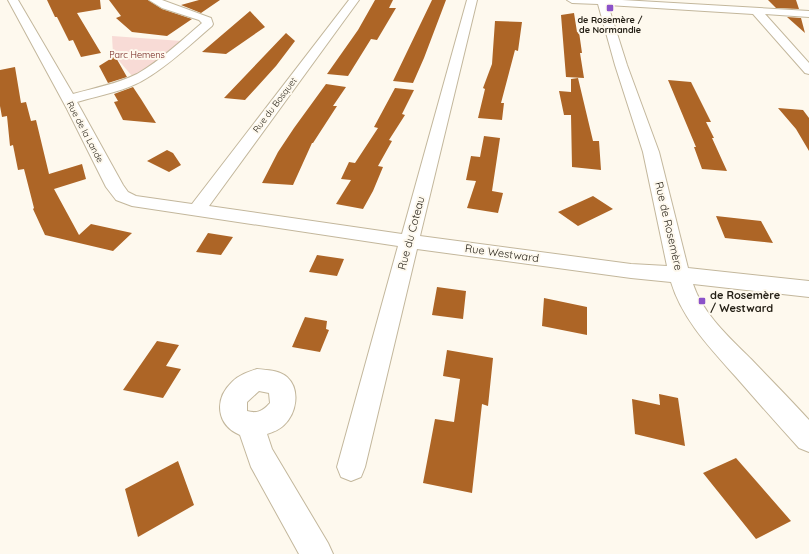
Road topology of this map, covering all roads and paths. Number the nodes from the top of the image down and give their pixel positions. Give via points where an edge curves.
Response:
1 (13, 0) edge
2 (154, 0) edge
3 (354, 0) edge
4 (472, 0) edge
5 (572, 0) edge
6 (602, 1) edge
7 (756, 11) junction
8 (809, 14) edge
9 (809, 70) edge
10 (68, 100) junction
11 (196, 211) junction
12 (409, 241) junction
13 (680, 275) junction
14 (809, 289) edge
15 (253, 425) dead end
16 (809, 439) edge
17 (351, 467) dead end
18 (317, 554) edge

1 - 10 street, Rue de la Lande
2 - 10 street via 206,19 208,24 142,76 124,84
3 - 11 street, Rue du Bosquet
4 - 12 street, Rue du Coteau
5 - 6 street
6 - 7 street
6 - 13 street, Rue de Rosemère via 651,152
7 - 8 street
7 - 9 street
10 - 11 street, Rue de la Lande via 122,196 139,203
11 - 12 street, Rue Westward
12 - 13 street, Rue Westward
12 - 17 street, Rue du Coteau
13 - 14 street, Rue Westward
13 - 16 street, Rue de Rosemère via 693,307 705,325
15 - 18 street via 254,438 261,457

